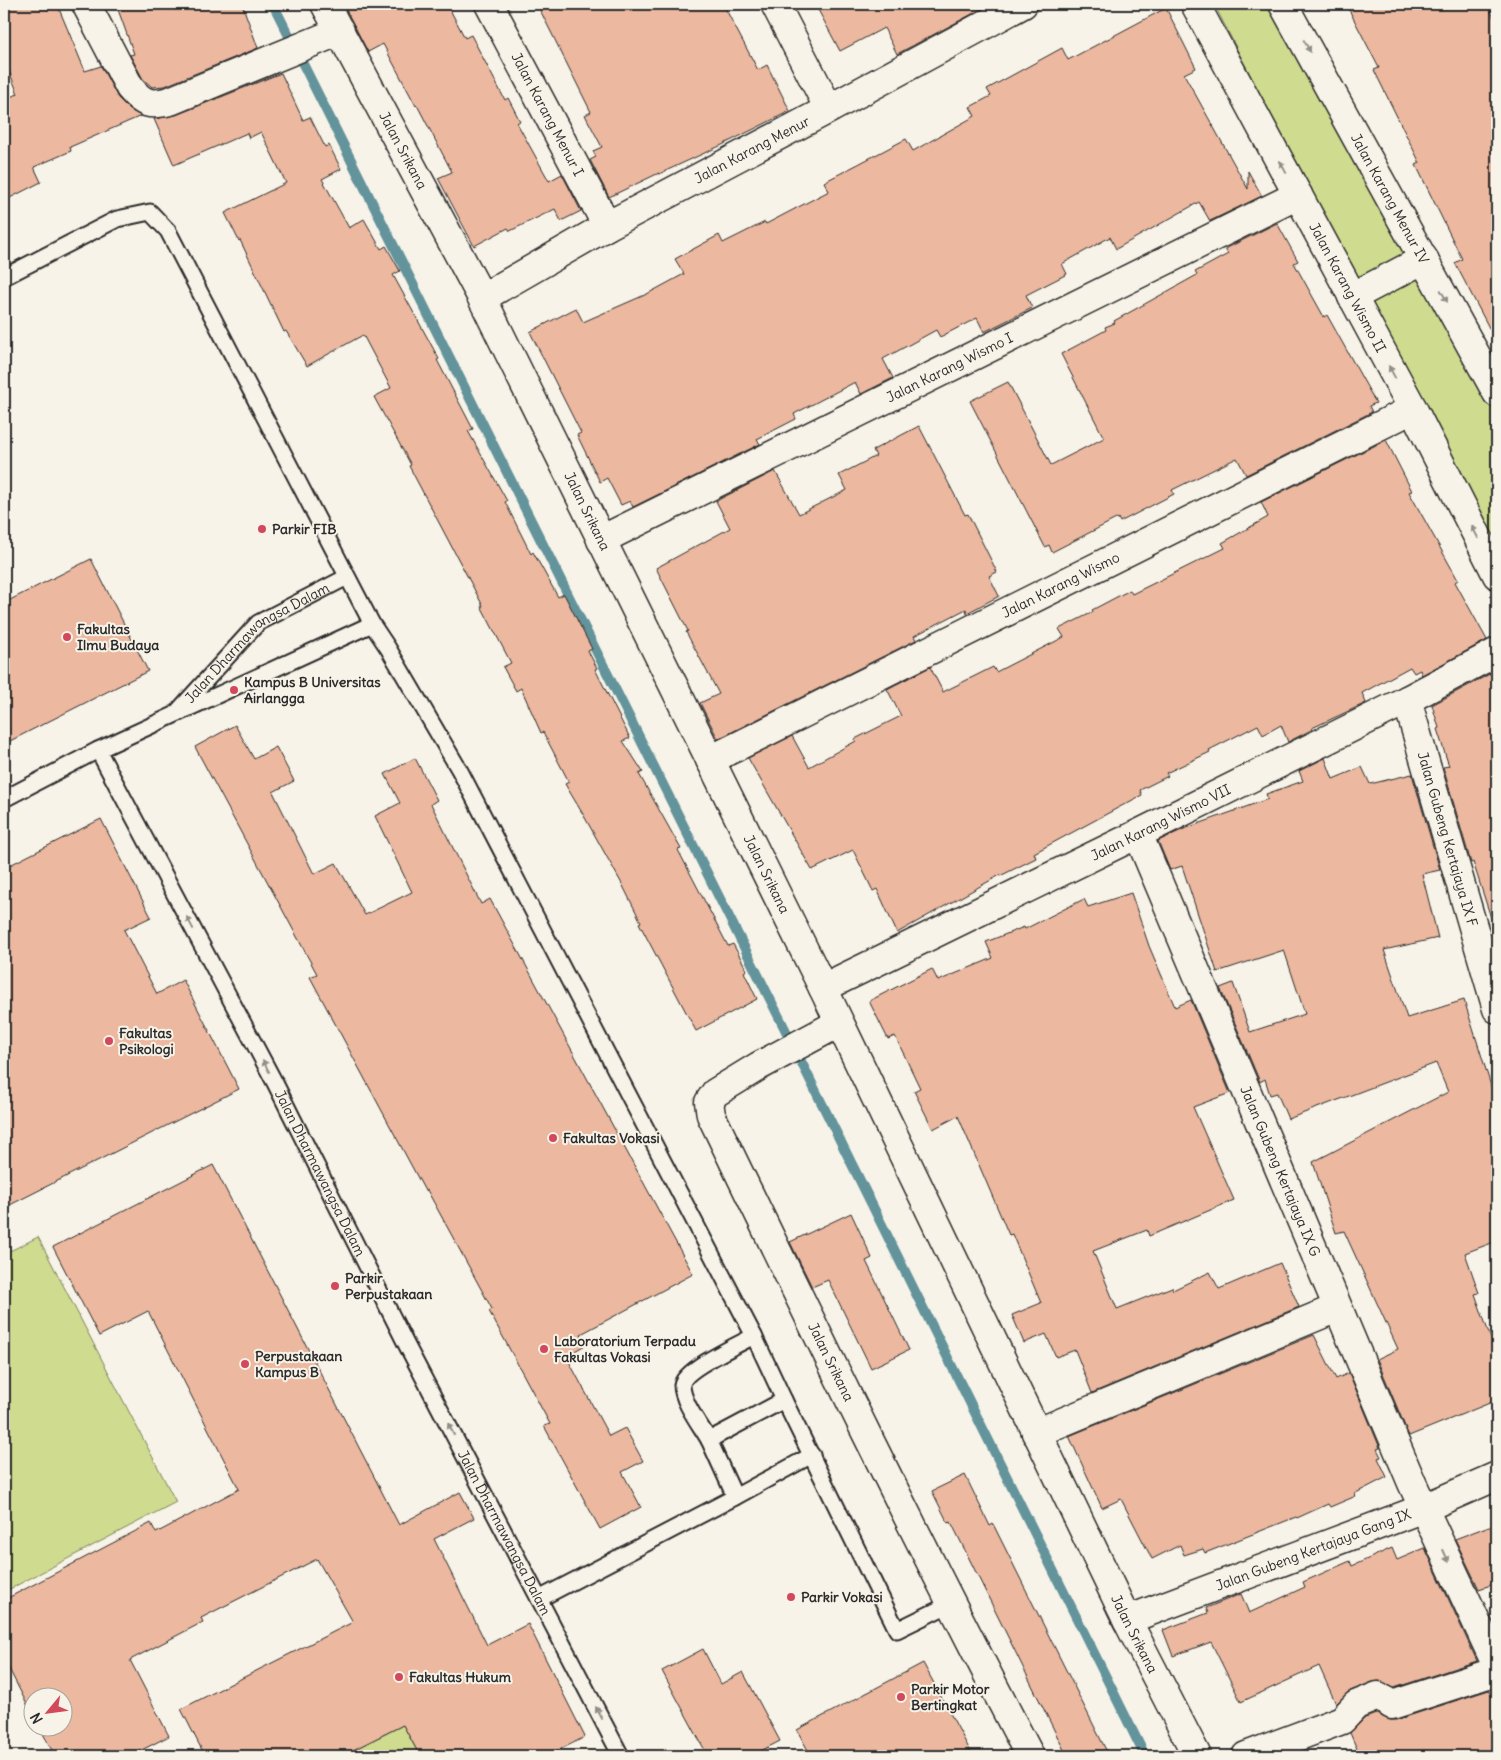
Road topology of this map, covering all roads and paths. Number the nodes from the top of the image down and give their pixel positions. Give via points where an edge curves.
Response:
1 (86, 4) edge
2 (325, 4) edge
3 (489, 4) edge
4 (775, 4) edge
5 (1023, 4) edge
6 (1195, 4) edge
7 (1283, 4) edge
8 (340, 31) junction
9 (829, 109) junction
10 (1298, 195) junction
11 (607, 226) junction
12 (1424, 260) junction
13 (4, 277) edge
14 (1352, 297) junction
15 (482, 298) junction
16 (1497, 393) edge
17 (1413, 410) junction
18 (600, 540) junction
19 (1497, 575) edge
20 (347, 577) junction
21 (372, 624) junction
22 (1497, 652) edge
23 (1407, 700) junction
24 (174, 716) junction
25 (98, 750) junction
26 (710, 760) junction
27 (4, 799) edge
28 (1138, 834) junction
29 (823, 988) junction
30 (1497, 1009) edge
31 (828, 1029) junction
32 (1337, 1308) junction
33 (754, 1336) junction
34 (784, 1400) junction
35 (1036, 1433) junction
36 (709, 1440) junction
37 (812, 1455) junction
38 (1497, 1476) edge
39 (735, 1497) junction
40 (1424, 1508) junction
41 (539, 1599) junction
42 (950, 1604) junction
43 (1127, 1620) junction
44 (1497, 1666) edge
45 (1497, 1671) edge
46 (621, 1756) edge
47 (1030, 1756) edge
48 (1198, 1756) edge
49 (1246, 1756) edge

1 - 8 street via 130,88 138,98 157,104
2 - 8 street, Jalan Srikana
3 - 11 street, Jalan Karang Menur I
4 - 9 street
5 - 9 street, Jalan Karang Menur
10 -> 6 street, Jalan Karang Wismo II
7 -> 12 street, Jalan Karang Menur IV
8 - 15 street, Jalan Srikana
9 - 11 street, Jalan Karang Menur
10 - 14 street, Jalan Karang Wismo II
10 - 18 street, Jalan Karang Wismo I
11 - 15 street, Jalan Karang Menur
12 - 14 street
12 -> 16 street, Jalan Karang Menur IV
13 - 20 lane via 117,219 150,212 168,231
17 -> 14 street, Jalan Karang Wismo II
15 - 18 street, Jalan Srikana
19 -> 17 street, Jalan Karang Wismo II
17 - 26 street, Jalan Karang Wismo
18 - 26 street, Jalan Srikana
20 - 21 lane
20 - 24 lane, Jalan Dharmawangsa Dalam via 258,623
21 - 24 lane, Jalan Dharmawangsa Dalam
21 - 33 lane via 460,771
22 - 23 street, Jalan Karang Wismo VII
23 - 28 street, Jalan Karang Wismo VII
23 - 30 street, Jalan Gubeng Kertajaya IX F
24 - 25 lane, Jalan Dharmawangsa Dalam
25 - 27 lane, Jalan Dharmawangsa Dalam
41 -> 25 lane, Jalan Dharmawangsa Dalam via 275,1082
26 - 29 street, Jalan Srikana
28 - 29 street, Jalan Karang Wismo VII
28 - 32 street, Jalan Gubeng Kertajaya IX G
29 - 31 street, Jalan Srikana
31 - 35 street, Jalan Srikana
31 - 42 street, Jalan Srikana via 715,1093 709,1102 711,1115
32 - 35 street
32 - 40 street, Jalan Gubeng Kertajaya IX G
33 - 34 lane
33 - 36 lane via 683,1379 684,1396
34 - 36 lane
34 - 37 lane
35 - 43 street, Jalan Srikana
36 - 39 lane
37 - 39 lane
37 - 42 lane via 897,1630
38 - 40 street, Jalan Gubeng Kertajaya Gang IX
39 - 41 lane
40 - 43 street, Jalan Gubeng Kertajaya Gang IX
40 -> 44 street, Jalan Gubeng Kertajaya IX G
46 -> 41 lane, Jalan Dharmawangsa Dalam
42 - 47 street, Jalan Srikana
43 - 48 street, Jalan Srikana
45 - 49 street via 1392,1705 1378,1696 1356,1705 1342,1720

